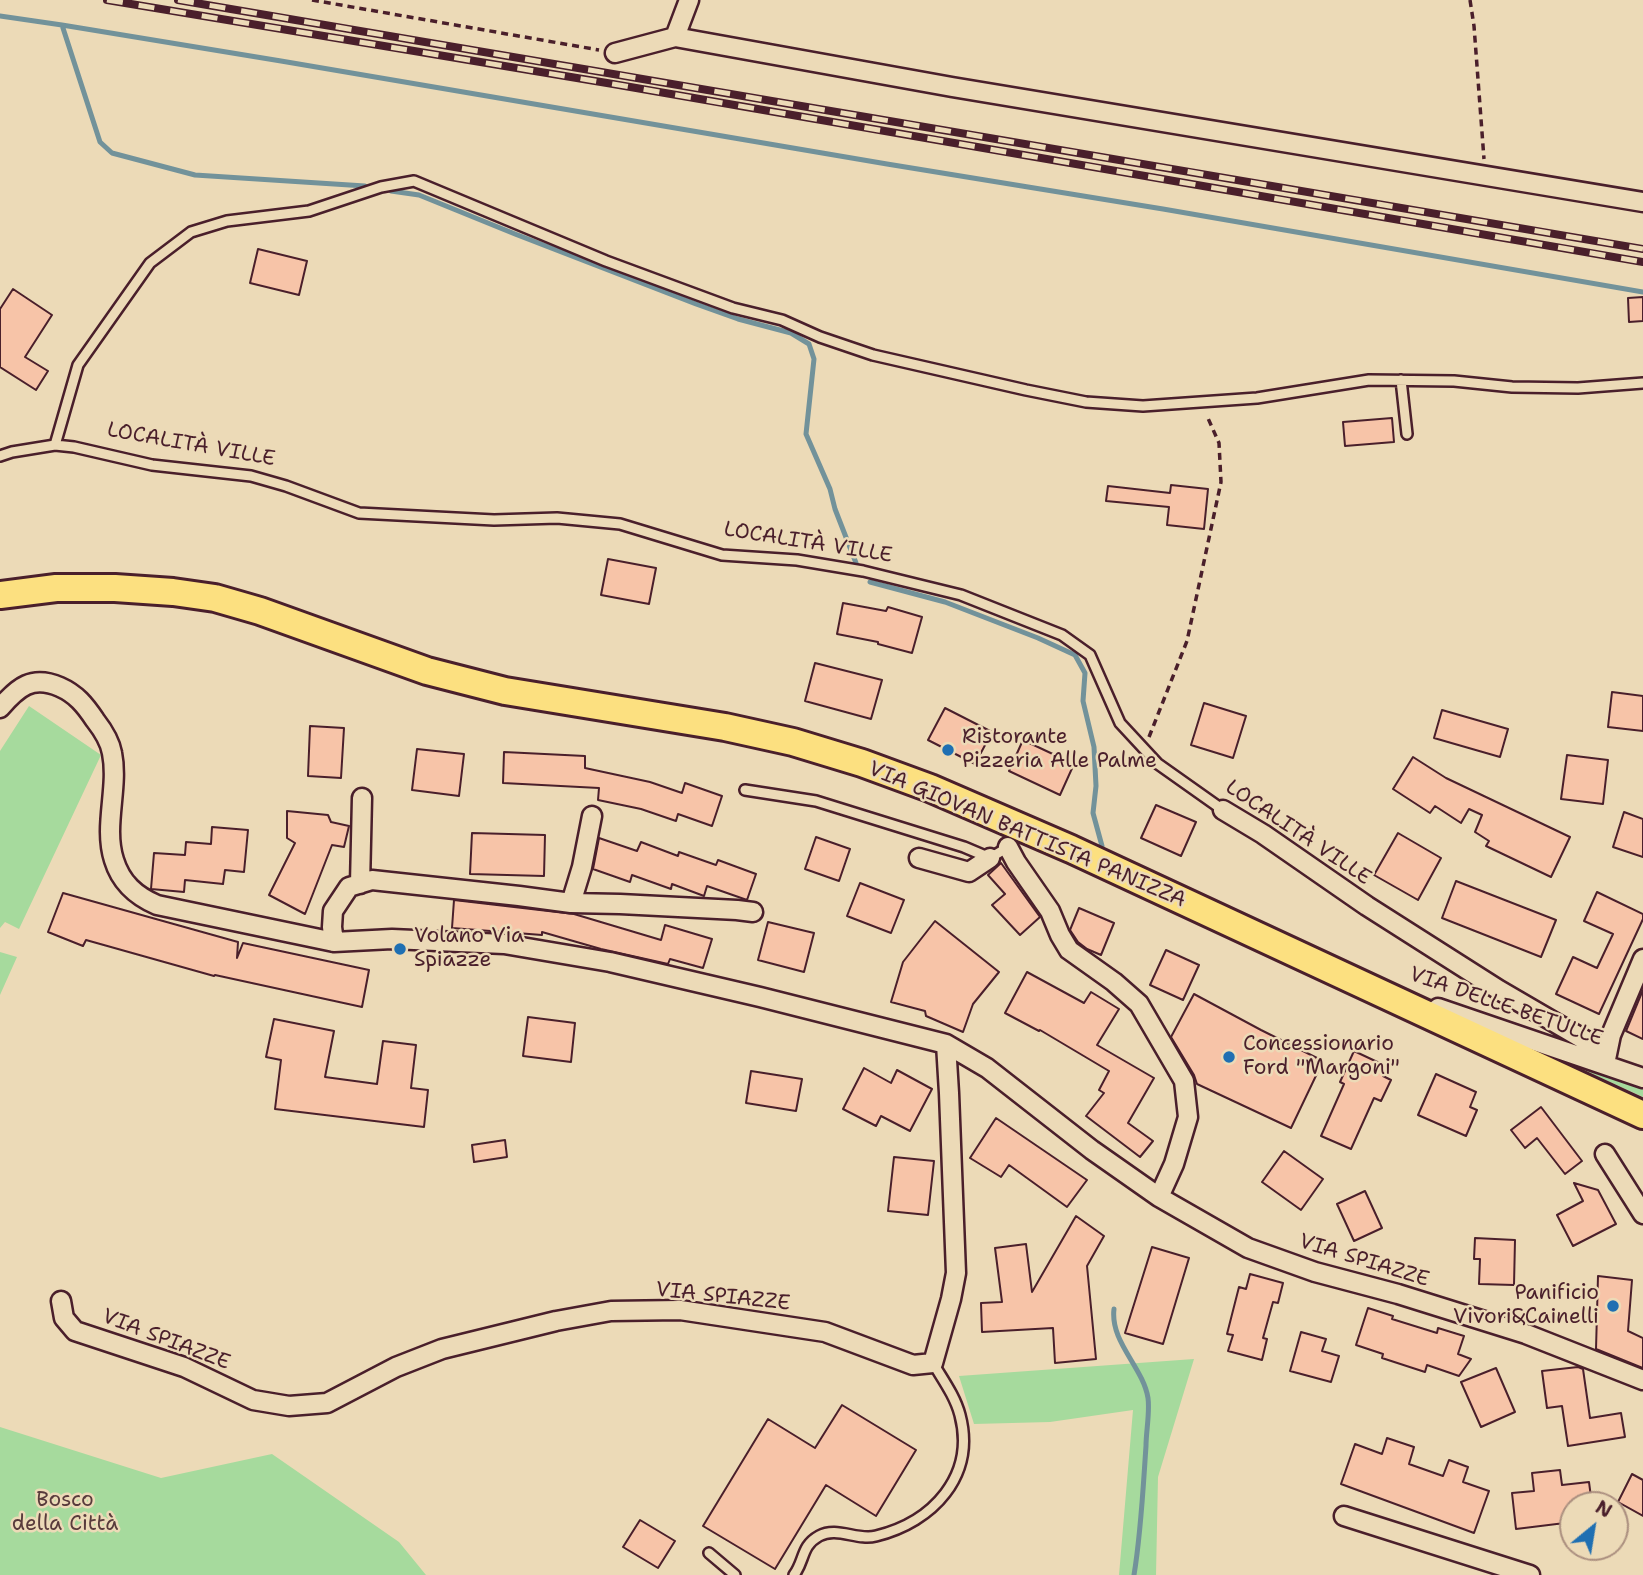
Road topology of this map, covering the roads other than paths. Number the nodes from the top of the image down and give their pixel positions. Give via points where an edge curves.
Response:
1 (689, 0) edge
2 (675, 37) junction
3 (615, 53) road end
4 (1643, 202) edge
5 (1401, 380) junction
6 (1643, 383) edge
7 (1407, 434) dead end
8 (55, 445) junction
9 (0, 456) edge
10 (0, 595) edge
11 (0, 708) edge
12 (745, 790) dead end
13 (362, 798) dead end
14 (1223, 810) joint
15 (592, 816) dead end
16 (1017, 839) junction
17 (919, 858) dead end
18 (990, 858) junction
19 (360, 884) junction
20 (571, 904) junction
21 (753, 912) dead end
22 (334, 942) junction
23 (1643, 959) edge
24 (1353, 979) junction
25 (946, 1044) junction
26 (1606, 1059) junction
27 (1643, 1079) edge
28 (1643, 1115) edge
29 (1605, 1154) dead end
30 (1159, 1197) junction
31 (1643, 1214) edge
32 (61, 1301) dead end
33 (933, 1363) junction
34 (1643, 1380) edge
35 (1344, 1516) dead end
36 (709, 1553) dead end
37 (735, 1575) edge
38 (794, 1575) edge
39 (1530, 1575) edge

1 - 2 street
2 - 3 street
2 - 4 street
5 - 6 lane via 1578,388
5 - 7 lane
5 - 8 lane via 1143,406 1086,402 1026,390 873,355 782,320 733,308 414,181 309,211 227,221 191,232 150,263 78,365
8 - 9 lane, LOCALITÀ VILLE
8 - 14 lane, LOCALITÀ VILLE via 152,465 251,476 359,513 494,520 557,517 620,524 722,555 863,571 961,595 1062,635 1090,655 1120,723 1158,764
10 - 16 main road, VIA GIOVAN BATTISTA PANIZZA via 56,588 115,588 215,598 427,671 492,688 793,742 930,788
11 - 22 street, VIA SPIAZZE via 27,684 41,682 76,696 89,711 112,751 110,841 123,881 134,893 157,905
12 - 18 lane via 816,801
13 - 19 street
14 - 26 street, LOCALITÀ VILLE
15 - 20 street
16 - 18 lane
16 - 24 main road, VIA GIOVAN BATTISTA PANIZZA
16 - 30 street via 1016,862 1050,911 1069,950 1139,1004 1184,1081 1188,1117
17 - 18 street, VIA GIOVAN BATTISTA PANIZZA via 969,872
19 - 20 street via 372,880
19 - 22 street via 349,887 333,911
20 - 21 street
22 - 25 street, VIA SPIAZZE via 392,939 517,946 610,962
23 - 26 street via 1611,1035
24 - 26 street, VIA DELLE BETULLE
24 - 28 main road, VIA GIOVAN BATTISTA PANIZZA
25 - 30 street, VIA SPIAZZE via 987,1068
25 - 33 street via 956,1273
26 - 27 street, VIA DELLE BETULLE
29 - 31 street
30 - 34 street, VIA SPIAZZE via 1248,1248 1526,1334
32 - 33 street, VIA SPIAZZE via 64,1318 75,1331 184,1367 253,1400 289,1406 327,1403 442,1349 611,1311 680,1310 825,1332 913,1365
33 - 38 lane via 954,1398 963,1434 958,1472 943,1499 914,1520 873,1537 836,1531 822,1534 809,1542
35 - 39 street
36 - 37 lane

